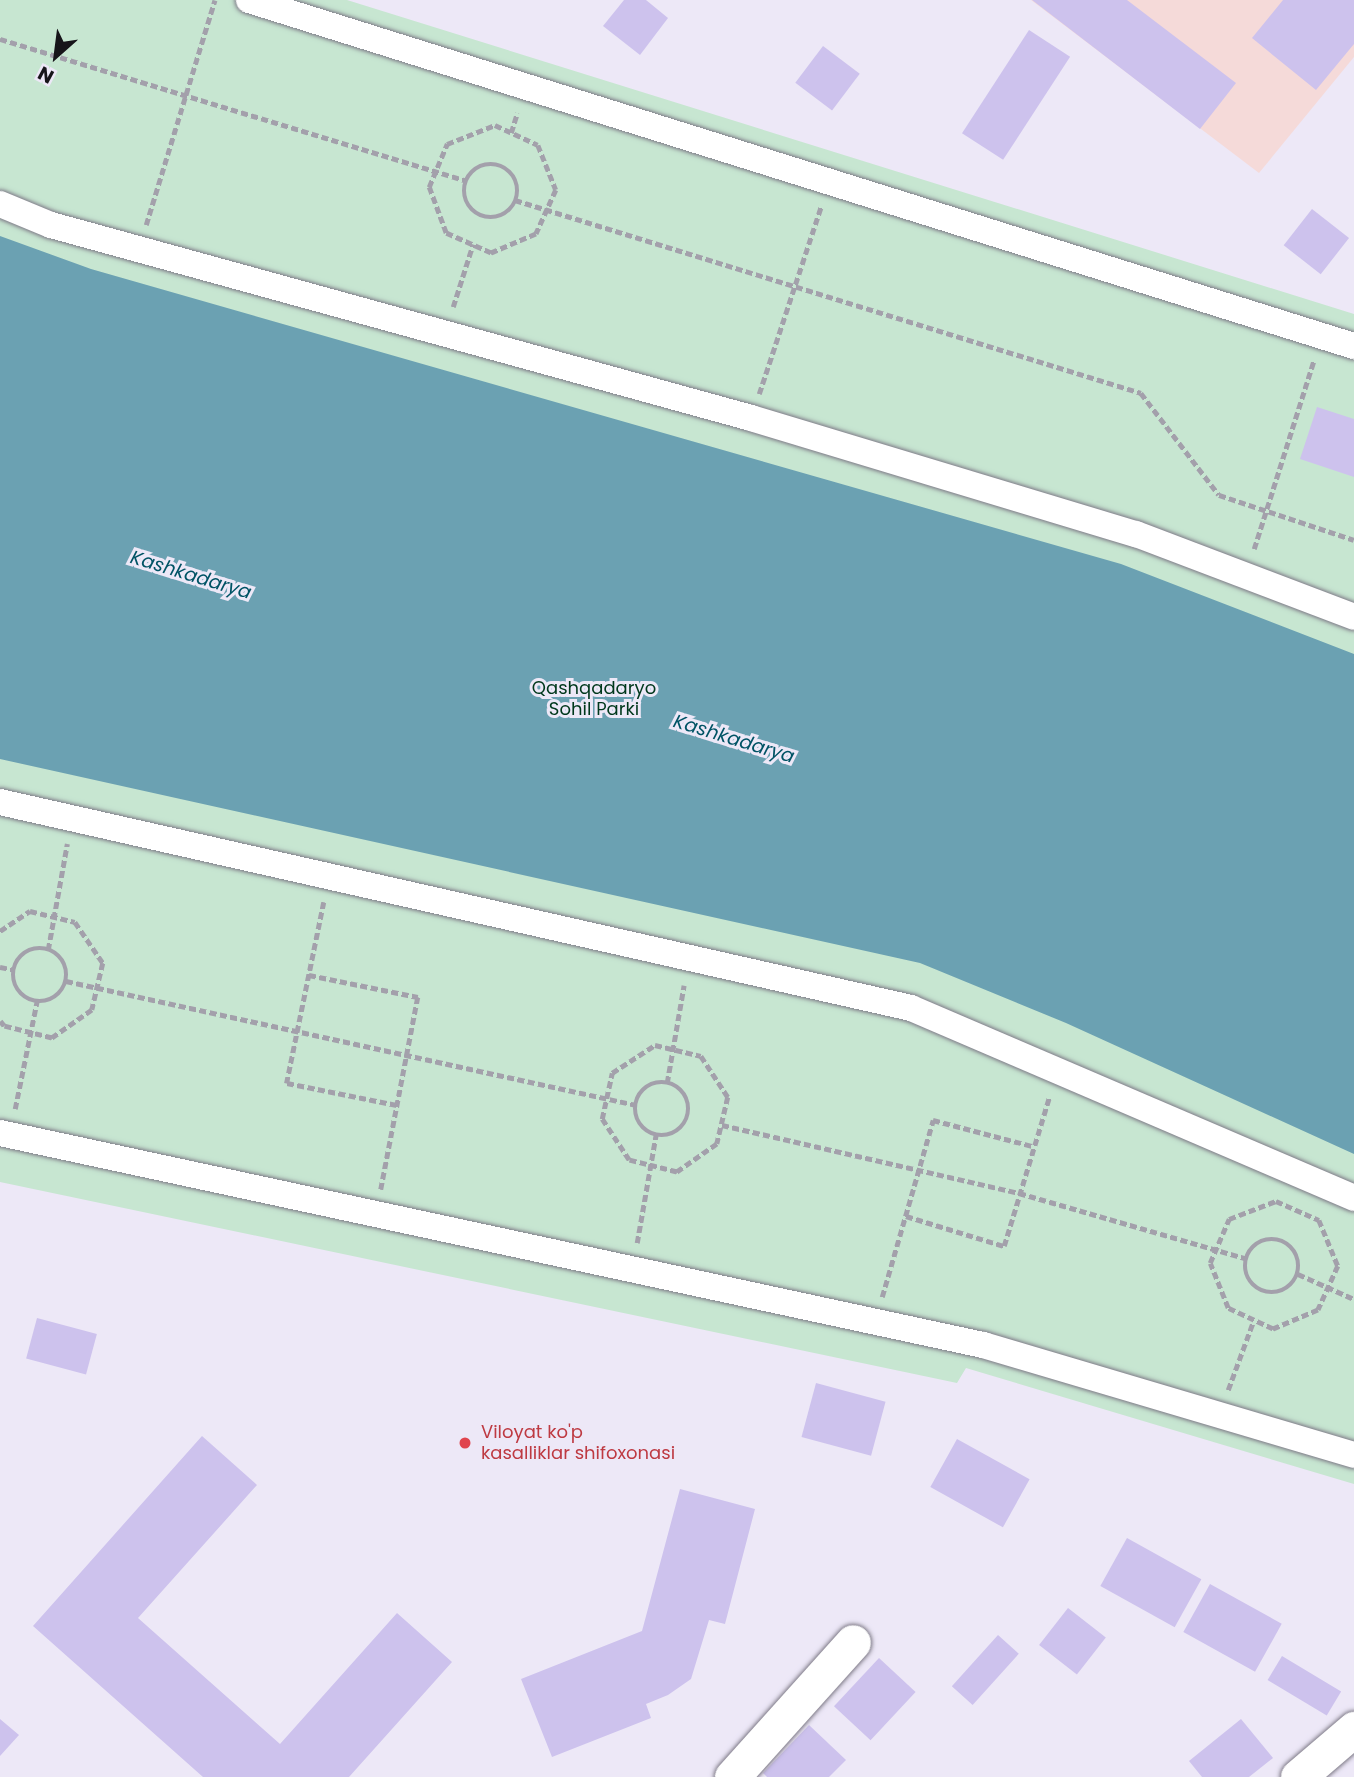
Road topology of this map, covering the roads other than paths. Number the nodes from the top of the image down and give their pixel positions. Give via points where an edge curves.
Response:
1 (249, 0) edge
2 (0, 204) edge
3 (1354, 346) edge
4 (1354, 617) edge
5 (0, 802) edge
6 (5, 1134) edge
7 (1354, 1198) edge
8 (1354, 1455) edge
9 (853, 1642) dead end
10 (1354, 1729) edge
11 (732, 1777) edge
12 (1298, 1777) edge

1 - 3 street
2 - 4 street via 51,225 751,418 1136,534
5 - 7 street via 911,1008
6 - 8 street via 983,1345
9 - 11 street
10 - 12 street

